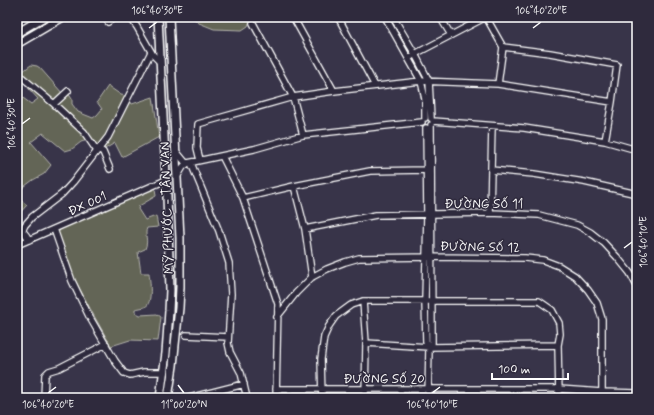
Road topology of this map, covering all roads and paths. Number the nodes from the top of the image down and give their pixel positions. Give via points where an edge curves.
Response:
1 (44, 17) edge
2 (63, 17) edge
3 (115, 17) edge
4 (130, 17) edge
5 (158, 17) edge
6 (169, 17) edge
7 (293, 17) edge
8 (338, 17) edge
9 (385, 17) edge
10 (440, 17) edge
11 (486, 17) edge
12 (393, 18) edge
13 (108, 22) dead end
14 (253, 23) dead end
15 (388, 23) junction
16 (17, 33) edge
17 (451, 35) junction
18 (17, 44) edge
19 (503, 47) junction
20 (151, 52) junction
21 (415, 54) junction
22 (409, 58) junction
23 (160, 62) junction
24 (17, 73) edge
25 (429, 81) junction
26 (421, 82) junction
27 (498, 84) junction
28 (375, 86) junction
29 (68, 91) dead end
30 (334, 91) junction
31 (293, 97) junction
32 (612, 102) junction
33 (54, 104) junction
34 (428, 122) junction
35 (492, 126) junction
36 (303, 135) junction
37 (605, 141) junction
38 (637, 150) edge
39 (97, 151) junction
40 (176, 151) junction
41 (222, 156) junction
42 (200, 160) junction
43 (190, 163) junction
44 (110, 169) dead end
45 (426, 170) junction
46 (491, 170) junction
47 (177, 178) junction
48 (166, 180) junction
49 (294, 186) junction
50 (637, 194) edge
51 (243, 198) junction
52 (490, 213) junction
53 (429, 214) junction
54 (54, 229) junction
55 (305, 229) junction
56 (19, 230) edge
57 (29, 240) junction
58 (17, 245) edge
59 (429, 257) junction
60 (312, 278) junction
61 (637, 286) edge
62 (363, 301) junction
63 (425, 301) junction
64 (431, 301) junction
65 (277, 317) junction
66 (186, 335) dead end
67 (228, 338) junction
68 (106, 344) junction
69 (366, 344) junction
70 (558, 345) junction
71 (428, 347) junction
72 (164, 372) junction
73 (244, 384) junction
74 (322, 388) junction
75 (276, 389) junction
76 (365, 389) junction
77 (427, 389) junction
78 (559, 389) junction
79 (637, 393) edge
80 (602, 395) edge
81 (44, 398) edge
82 (160, 398) edge
83 (168, 398) edge
84 (189, 398) edge
85 (247, 398) edge
86 (276, 398) edge
87 (322, 398) edge
88 (365, 398) edge
89 (428, 398) edge
90 (559, 398) edge

1 - 16 main road
2 - 18 main road
3 - 13 street
4 - 20 street
5 - 23 main road, MỸ PHƯỚC - TÂN VẠN
6 - 40 main road, MỸ PHƯỚC - TÂN VẠN
7 - 30 street
8 - 28 street
9 - 15 street
10 - 17 street
11 - 17 street
11 - 19 street
12 - 15 street
12 - 21 street
14 - 31 street
15 - 22 street
17 - 21 street
19 - 27 street
19 - 32 street via 617,65
20 - 23 street
20 - 39 street via 109,134
21 - 22 street
21 - 25 street
22 - 26 street
23 - 48 main road, MỸ PHƯỚC - TÂN VẠN
24 - 33 street
25 - 26 street
25 - 27 street
25 - 34 street
26 - 28 street
26 - 34 street
27 - 32 street
28 - 30 street
29 - 33 street
30 - 31 street
31 - 36 street
31 - 42 street via 198,124 197,148
32 - 37 street
33 - 39 street via 84,132
34 - 35 street
34 - 36 street
34 - 45 street
34 - 53 street
35 - 37 street via 524,128
35 - 46 street
36 - 41 street
37 - 38 street
39 - 44 street via 103,152
39 - 56 street via 66,190
40 - 43 street via 185,162
40 - 47 main road, MỸ PHƯỚC - TÂN VẠN
41 - 42 street
41 - 51 street
42 - 43 street
43 - 47 street via 183,168
43 - 67 street via 219,230 229,263 231,294
45 - 49 street via 370,171
45 - 53 street
46 - 50 street via 584,182
46 - 52 street
47 - 83 main road, MỸ PHƯỚC - TÂN VẠN via 180,287
48 - 54 street, ĐX 001
48 - 72 main road, MỸ PHƯỚC - TÂN VẠN via 170,290
49 - 51 street
49 - 55 street
51 - 65 street via 278,304
52 - 53 street, ĐƯỜNG SỐ 11
52 - 61 street, ĐƯỜNG SỐ 11 via 539,215 577,225 604,243 630,273
53 - 55 street, ĐƯỜNG SỐ 11 via 376,215
53 - 59 street
54 - 57 street, ĐX 001
54 - 68 street via 72,281
55 - 60 street
56 - 57 street via 25,233
57 - 58 street, ĐX 001
59 - 60 street, ĐƯỜNG SỐ 12 via 359,258 327,269
59 - 63 street
59 - 64 street
59 - 80 street, ĐƯỜNG SỐ 12 via 543,260 560,266 575,276 597,303 602,320
60 - 65 street, ĐƯỜNG SỐ 12
62 - 63 street
62 - 69 street
62 - 74 street via 351,305 328,326 321,359
63 - 64 street
63 - 71 street
64 - 70 street via 539,301 552,310 559,323
64 - 71 street via 432,343
65 - 75 street
66 - 67 street
67 - 73 street via 230,352
68 - 72 street via 124,373 130,375
68 - 81 street via 49,371 45,376
69 - 71 street
69 - 76 street
70 - 71 street
70 - 78 street
71 - 77 street
72 - 82 main road, MỸ PHƯỚC - TÂN VẠN
73 - 84 street
73 - 85 street
74 - 75 street, ĐƯỜNG SỐ 20
74 - 76 street, ĐƯỜNG SỐ 20
74 - 87 street
75 - 86 street
76 - 77 street, ĐƯỜNG SỐ 20
76 - 88 street
77 - 78 street, ĐƯỜNG SỐ 20
77 - 89 street
78 - 80 street, ĐƯỜNG SỐ 20
78 - 90 street
79 - 80 street, ĐƯỜNG SỐ 20

